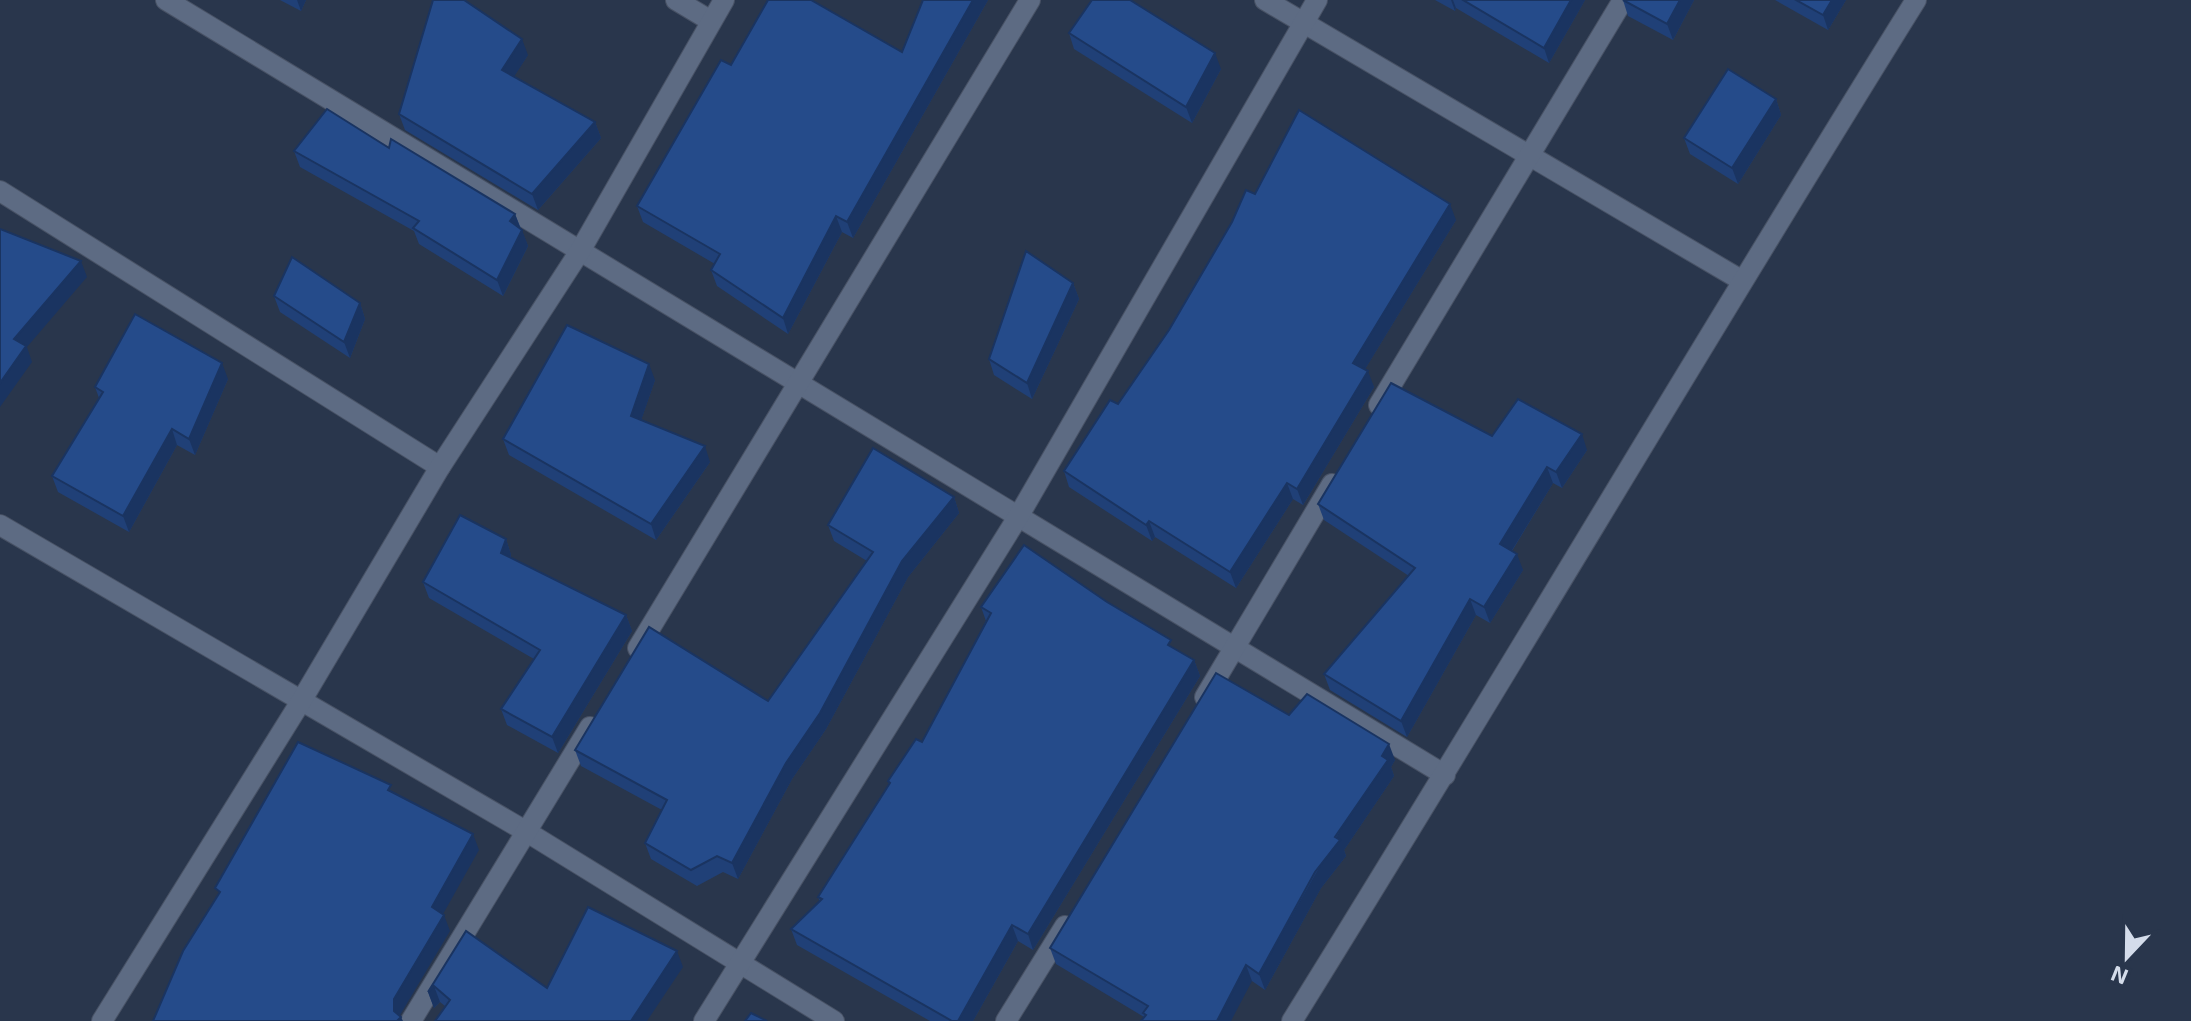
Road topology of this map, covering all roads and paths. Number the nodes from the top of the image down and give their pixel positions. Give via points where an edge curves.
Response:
1 (166, 0) edge
2 (676, 0) edge
3 (724, 0) edge
4 (1030, 0) edge
5 (1265, 0) edge
6 (1317, 0) edge
7 (1623, 0) edge
8 (1916, 0) edge
9 (711, 21) junction
10 (1303, 22) junction
11 (1529, 154) junction
12 (0, 191) edge
13 (580, 251) junction
14 (1741, 280) junction
15 (799, 383) junction
16 (1366, 428) edge
17 (440, 467) junction
18 (1341, 469) edge
19 (1018, 517) junction
20 (0, 525) edge
21 (1235, 647) junction
22 (626, 669) edge
23 (300, 703) junction
24 (601, 710) edge
25 (1194, 714) edge
26 (1445, 775) junction
27 (527, 832) junction
28 (1071, 914) edge
29 (738, 963) junction
30 (102, 1021) edge
31 (411, 1021) edge
32 (704, 1021) edge
33 (834, 1021) edge
34 (1006, 1021) edge
35 (1292, 1021) edge

1 - 13 street
2 - 9 street
3 - 9 street
4 - 15 street
5 - 10 street
6 - 10 street
7 - 11 street
8 - 14 street
9 - 13 street
10 - 11 street
10 - 19 street
11 - 14 street
11 - 16 street
12 - 17 street
13 - 15 street
13 - 17 street
14 - 26 street
15 - 19 street
15 - 22 street
17 - 23 street
18 - 21 street
19 - 21 street
19 - 29 street
20 - 23 street
21 - 25 street
21 - 26 street
23 - 27 street
23 - 30 street
24 - 27 street
26 - 35 street
27 - 29 street
27 - 31 street
28 - 34 street
29 - 32 street
29 - 33 street

